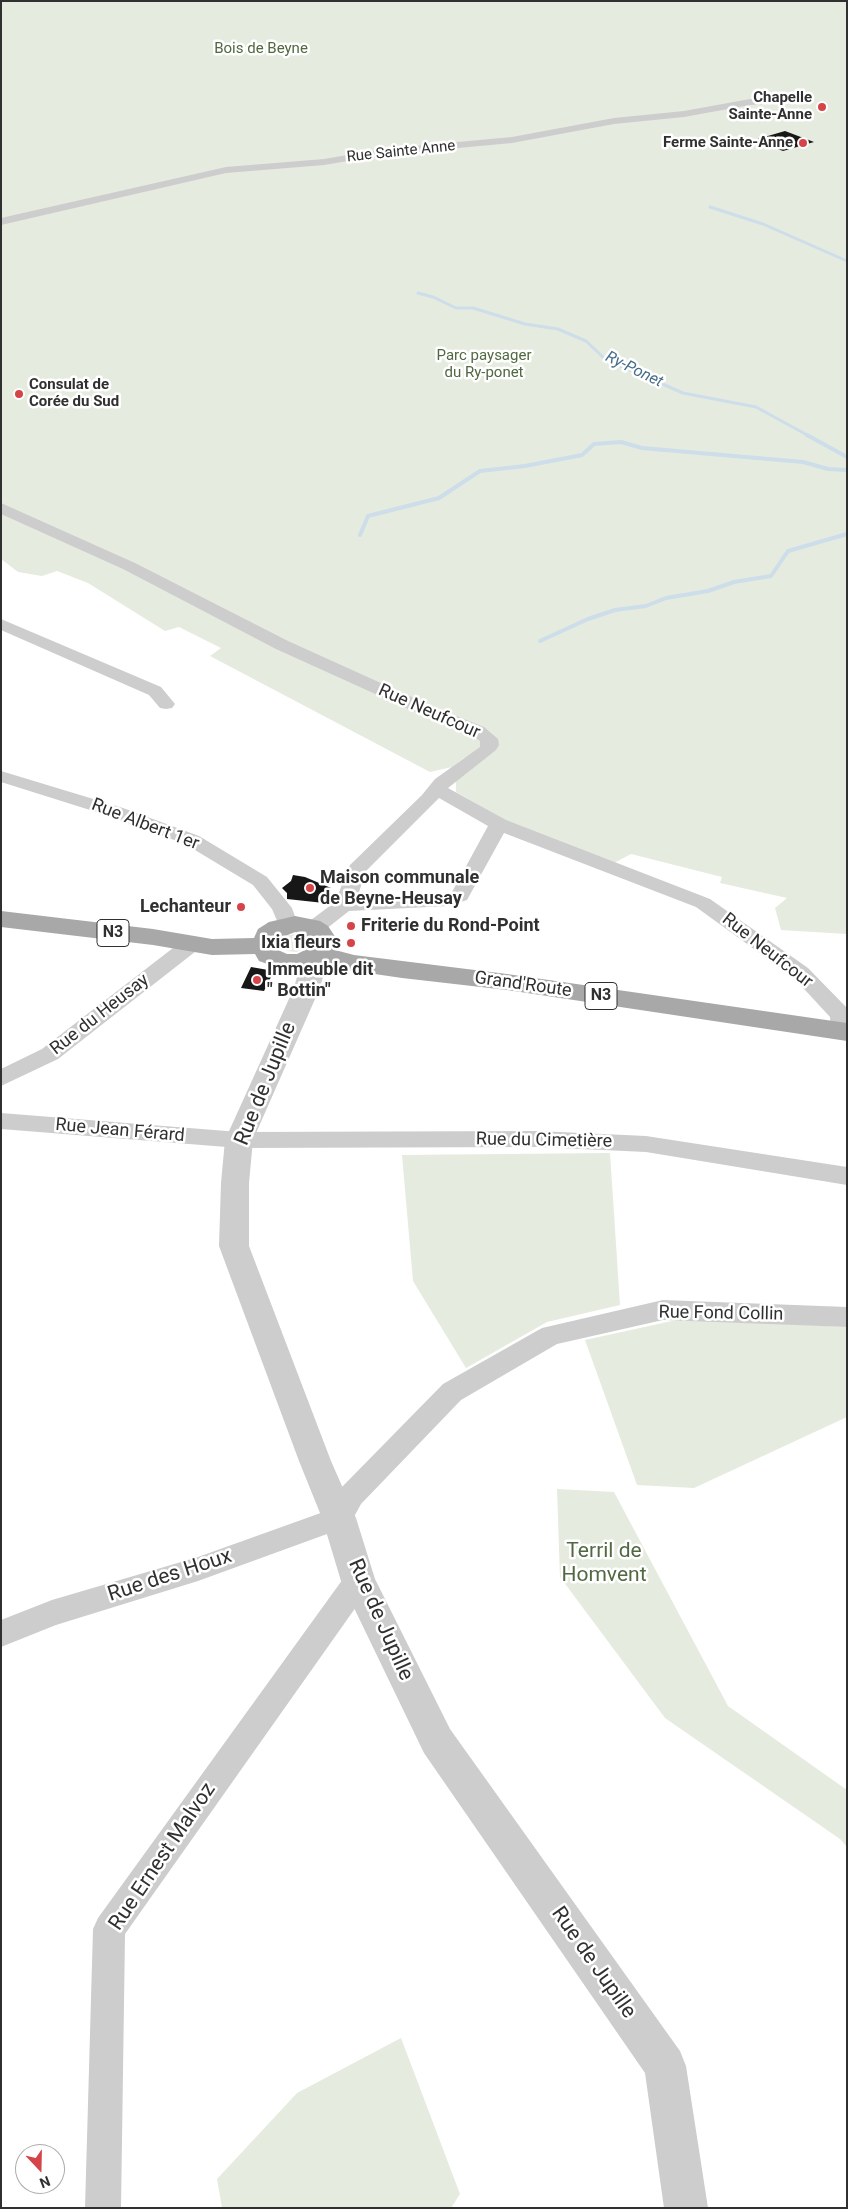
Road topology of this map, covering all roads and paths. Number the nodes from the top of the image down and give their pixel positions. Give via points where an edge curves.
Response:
1 (804, 99) dead end
2 (1, 222) edge
3 (1, 508) edge
4 (1, 624) edge
5 (166, 704) dead end
6 (1, 776) edge
7 (444, 782) junction
8 (499, 824) junction
9 (344, 905) junction
10 (1, 918) edge
11 (288, 925) junction
12 (193, 943) junction
13 (264, 946) junction
14 (314, 953) junction
15 (844, 1031) edge
16 (1, 1078) edge
17 (1, 1121) edge
18 (239, 1140) junction
19 (847, 1176) edge
20 (847, 1317) edge
21 (339, 1518) junction
22 (358, 1581) junction
23 (1, 1634) edge
24 (103, 2208) edge
25 (686, 2208) edge

1 - 2 street, Rue Sainte Anne via 750,102 512,140 226,170
3 - 7 street, Rue Neufcour via 129,566 282,645 478,731 489,739 488,748
4 - 5 street via 156,691
6 - 11 street, Rue Albert 1er via 192,840 260,881 282,908
7 - 8 street, Rue Neufcour
7 - 9 street via 357,869
8 - 9 street via 460,896 448,900
8 - 15 street, Rue Neufcour via 703,903 801,973 841,1016
9 - 14 street
10 - 12 main road, N3
11 - 13 main road via 271,932
11 - 14 main road, N3 via 301,924
12 - 13 main road, N3 via 223,948
12 - 16 street, Rue du Heusay via 50,1054
13 - 14 main road, Grand'Route / N3 via 268,955 291,962
14 - 15 main road, Grand'Route / N3 via 347,962
14 - 18 street, Rue de Jupille via 306,990
17 - 18 street, Rue Jean Férard
18 - 19 street, Rue du Cimetière via 389,1142 538,1139 646,1144
18 - 21 street, Rue de Jupille via 234,1246 314,1462
20 - 21 street, Rue Fond Collin via 663,1310 551,1335 452,1392 351,1496
21 - 22 street, Rue de Jupille
21 - 23 street, Rue des Houx via 198,1569 52,1613
22 - 24 street, Rue Ernest Malvoz via 109,1928
22 - 25 street, Rue de Jupille via 437,1741 665,2066

